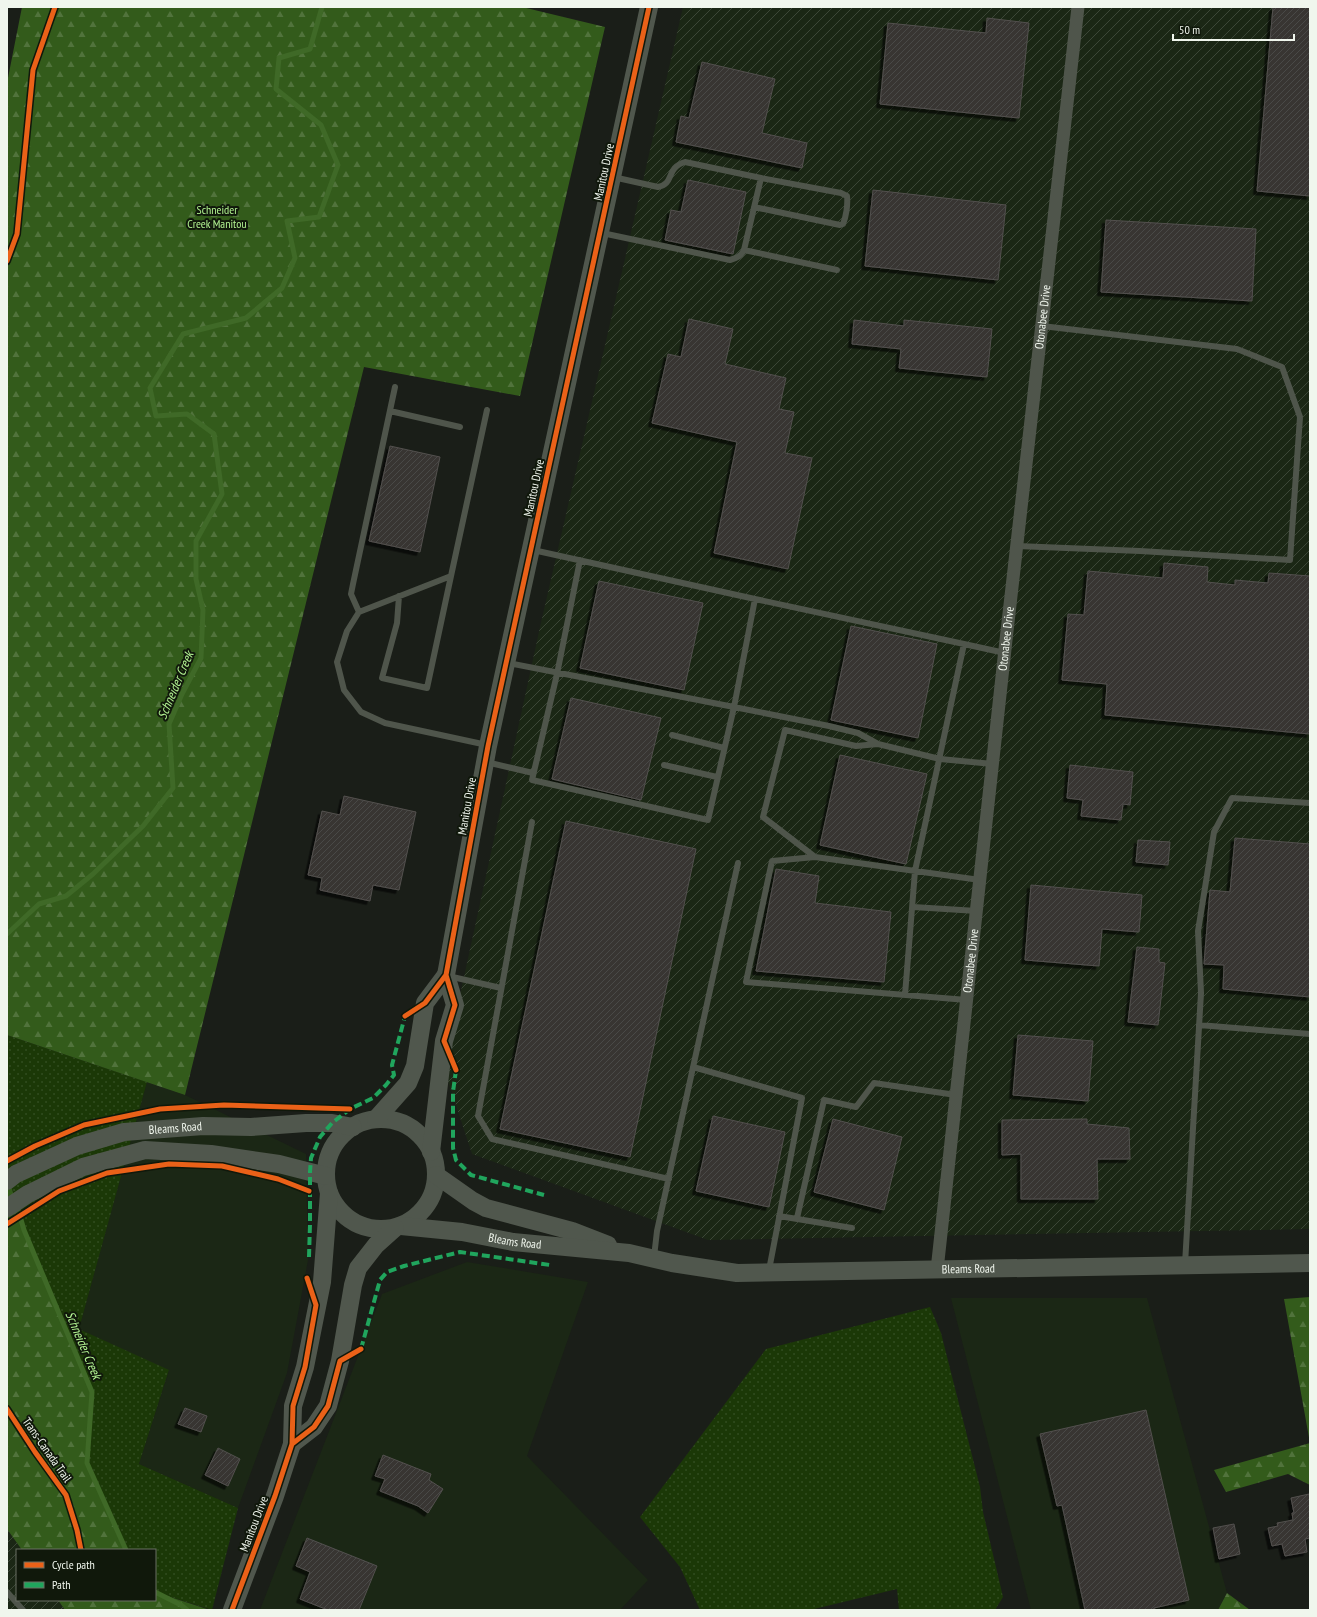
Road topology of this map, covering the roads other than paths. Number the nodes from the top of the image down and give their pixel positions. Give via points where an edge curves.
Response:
1 (649, 7) edge
2 (1078, 7) edge
3 (613, 177) junction
4 (761, 178) junction
5 (754, 207) junction
6 (601, 233) junction
7 (744, 250) junction
8 (837, 270) dead end
9 (1042, 326) junction
10 (395, 387) dead end
11 (487, 410) dead end
12 (390, 411) junction
13 (460, 426) dead end
14 (1017, 546) junction
15 (531, 549) junction
16 (580, 560) junction
17 (451, 576) junction
18 (399, 596) junction
19 (755, 599) junction
20 (359, 612) junction
21 (964, 644) junction
22 (1005, 653) junction
23 (506, 663) junction
24 (557, 674) junction
25 (734, 707) junction
26 (672, 735) dead end
27 (878, 744) junction
28 (724, 748) junction
29 (486, 754) junction
30 (940, 759) junction
31 (993, 764) junction
32 (664, 765) dead end
33 (533, 773) junction
34 (717, 777) junction
35 (1310, 803) edge
36 (532, 822) dead end
37 (815, 857) junction
38 (738, 863) dead end
39 (916, 871) junction
40 (980, 880) junction
41 (913, 907) junction
42 (977, 911) junction
43 (446, 975) junction
44 (501, 988) junction
45 (905, 995) junction
46 (967, 1000) junction
47 (1199, 1025) junction
48 (1310, 1034) edge
49 (693, 1067) junction
50 (956, 1095) junction
51 (376, 1120) junction
52 (353, 1127) junction
53 (431, 1152) junction
54 (436, 1175) junction
55 (669, 1179) junction
56 (7, 1181) edge
57 (327, 1184) junction
58 (7, 1208) edge
59 (779, 1216) junction
60 (797, 1218) junction
61 (398, 1227) junction
62 (852, 1228) dead end
63 (629, 1253) junction
64 (653, 1259) junction
65 (1310, 1263) edge
66 (1184, 1265) junction
67 (937, 1270) junction
68 (768, 1272) junction
69 (292, 1444) junction
70 (7, 1592) edge
71 (235, 1602) edge
72 (23, 1610) edge

1 - 3 main road, Manitou Drive
2 - 9 street, Otonabee Drive
3 - 4 lane via 663,186 669,181 673,169 685,162
3 - 6 main road, Manitou Drive
4 - 5 lane
4 - 5 lane via 842,193 847,196 845,220 840,225
5 - 7 lane
6 - 7 lane via 730,260 741,256
6 - 15 main road, Manitou Drive
7 - 8 lane
9 - 14 street, Otonabee Drive
9 - 14 lane via 1237,349 1282,367 1300,417 1290,560
10 - 12 lane
11 - 17 lane
12 - 13 lane
12 - 20 lane via 352,584 351,594
14 - 22 street, Otonabee Drive
15 - 16 lane
15 - 23 main road, Manitou Drive
16 - 19 lane
16 - 24 lane
17 - 18 lane
17 - 18 lane via 428,688 382,678 397,623
18 - 20 lane
19 - 21 lane
19 - 25 lane
20 - 29 lane via 347,631 337,662 344,690 361,712 385,723
21 - 22 lane
21 - 30 lane
22 - 31 street, Otonabee Drive
23 - 24 lane
23 - 29 main road, Manitou Drive
24 - 25 lane
24 - 33 lane
25 - 27 lane via 829,726 858,734
25 - 28 lane
26 - 28 lane
27 - 30 lane
27 - 37 lane via 856,746 785,730 763,817
28 - 34 lane
29 - 33 lane
29 - 43 main road, Manitou Drive
30 - 31 lane
30 - 39 lane
31 - 40 street, Otonabee Drive
32 - 34 lane
33 - 34 lane via 532,780 708,820
35 - 47 lane via 1232,798 1214,832 1198,931 1201,992
36 - 44 lane
37 - 39 lane
37 - 45 lane via 772,861 746,982
38 - 49 lane
39 - 40 lane
39 - 41 lane
40 - 42 street, Otonabee Drive
41 - 42 lane
41 - 45 lane
42 - 46 street, Otonabee Drive
43 - 44 lane
43 - 51 main road, Manitou Drive via 425,1003 415,1066 408,1083
43 - 53 main road, Manitou Drive via 455,1005 444,1042
44 - 55 lane via 478,1116 492,1139
45 - 46 lane
46 - 50 street, Otonabee Drive
47 - 48 lane
47 - 66 lane
49 - 55 lane
49 - 59 lane via 802,1098
50 - 60 lane via 874,1083 856,1107 824,1100
50 - 67 street, Otonabee Drive
51 - 52 main road
51 - 53 main road via 404,1124 420,1136
52 - 56 main road, Bleams Road via 332,1123 251,1127 203,1126 124,1132 77,1146 16,1174
52 - 57 main road via 333,1148 328,1162
53 - 54 main road
54 - 61 main road via 435,1186 426,1206 419,1214
54 - 63 main road, Bleams Road via 486,1208 572,1231
55 - 64 lane
57 - 58 main road, Bleams Road via 279,1164 226,1156 145,1150 83,1167 28,1194
57 - 61 main road via 339,1210 355,1223 375,1229
57 - 69 main road, Manitou Drive via 322,1282 305,1367 293,1406
59 - 60 lane
59 - 68 lane
60 - 62 lane
61 - 63 main road, Bleams Road via 462,1232 513,1242
61 - 69 main road via 376,1245 358,1268 340,1361 328,1406 314,1427
63 - 64 main road, Bleams Road
64 - 68 main road, Bleams Road via 737,1273
65 - 66 main road, Bleams Road
66 - 67 main road, Bleams Road
67 - 68 main road, Bleams Road
69 - 71 main road, Manitou Drive
70 - 72 lane

